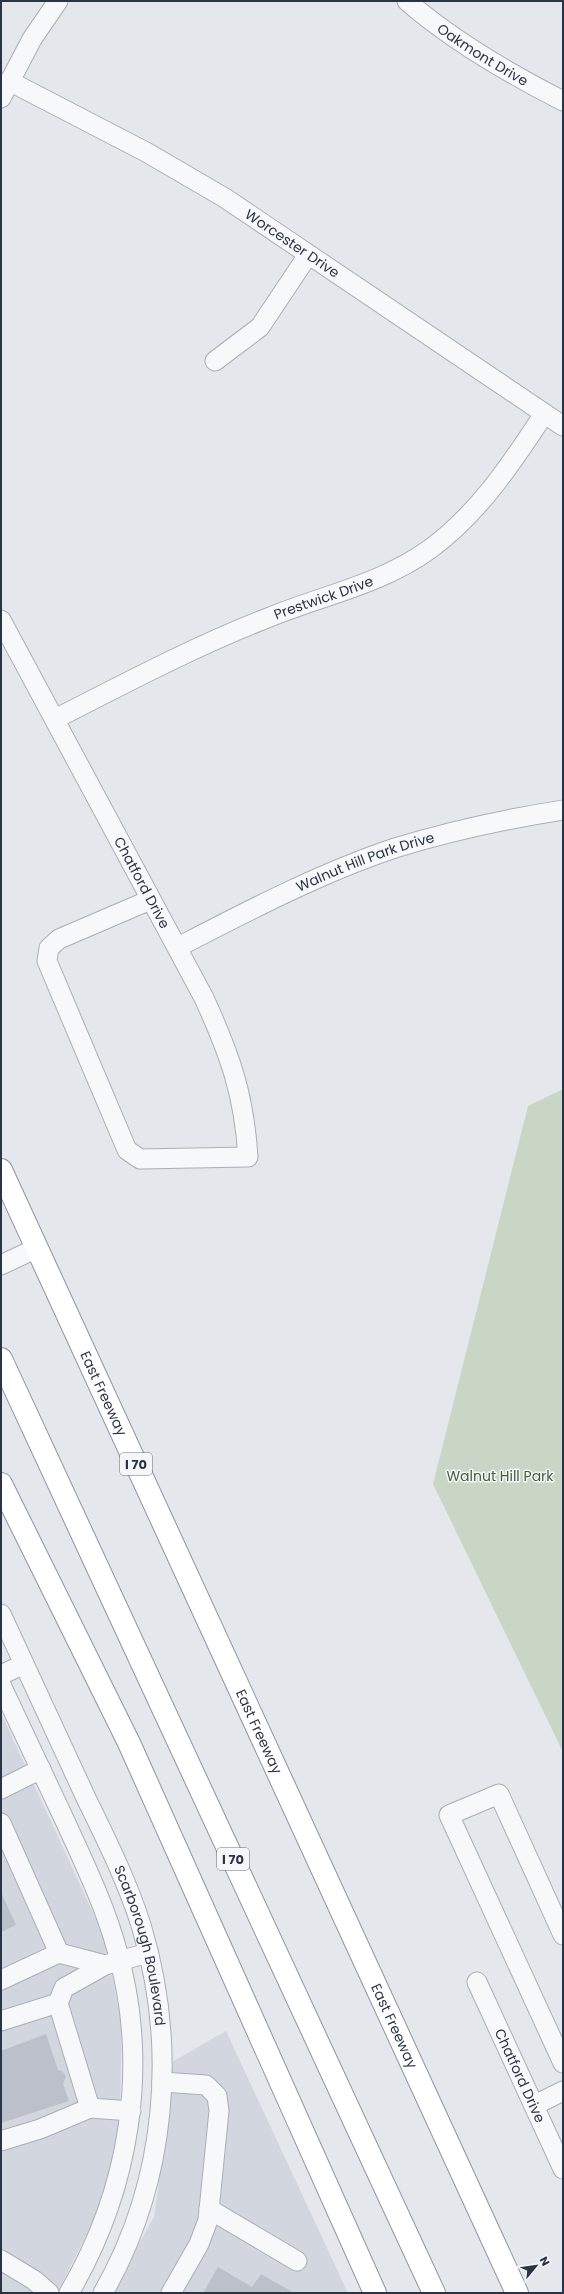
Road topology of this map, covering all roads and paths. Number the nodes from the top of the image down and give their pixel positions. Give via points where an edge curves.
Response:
1 (58, 1) edge
2 (407, 1) edge
3 (9, 81) junction
4 (1, 98) edge
5 (563, 101) edge
6 (308, 255) junction
7 (215, 361) dead end
8 (544, 414) junction
9 (563, 426) edge
10 (1, 620) edge
11 (55, 719) junction
12 (563, 810) edge
13 (150, 900) junction
14 (178, 947) junction
15 (1, 1170) edge
16 (37, 1248) junction
17 (1, 1265) edge
18 (1, 1360) edge
19 (1, 1484) edge
20 (1, 1614) edge
21 (24, 1664) junction
22 (1, 1675) edge
23 (1, 1685) edge
24 (40, 1769) junction
25 (1, 1789) edge
26 (2, 1828) edge
27 (563, 1935) edge
28 (59, 1953) junction
29 (148, 1953) junction
30 (113, 1963) junction
31 (1, 1980) edge
32 (476, 1982) dead end
33 (58, 2003) junction
34 (1, 2021) edge
35 (563, 2063) edge
36 (162, 2082) junction
37 (563, 2090) edge
38 (535, 2105) junction
39 (90, 2108) junction
40 (131, 2111) junction
41 (1, 2141) edge
42 (563, 2166) edge
43 (209, 2209) junction
44 (1, 2260) edge
45 (296, 2261) dead end
46 (49, 2293) edge
47 (69, 2293) edge
48 (103, 2293) edge
49 (171, 2293) edge
50 (375, 2293) edge
51 (434, 2293) edge
52 (517, 2293) edge

1 - 3 street via 32,39
2 - 5 street, Oakmont Drive via 466,45 519,79
3 - 4 street
3 - 6 street, Worcester Drive via 146,152 225,198
6 - 7 street via 260,327
6 - 8 street, Worcester Drive
8 - 9 street, Worcester Drive
8 - 11 street, Prestwick Drive via 492,488 464,519 430,549 393,571 353,589 271,616 200,645
10 - 11 street, Chatford Drive
11 - 13 street, Chatford Drive
12 - 14 street, Walnut Hill Park Drive via 511,818 395,849 328,874
13 - 14 street, Chatford Drive
13 - 14 street, Chatford Drive via 59,939 49,948 47,961 128,1150 140,1159 248,1157 246,1121 238,1084 223,1040
15 - 16 highway, East Freeway / I 70
16 - 17 street
16 - 52 highway, East Freeway / I 70
18 - 51 highway, I 70
19 - 50 highway via 129,1743
20 - 21 street, Scarborough Boulevard
21 - 22 street
21 - 29 street, Scarborough Boulevard via 126,1884
23 - 24 street, Scarborough Boulevard
24 - 25 street
24 - 30 street, Scarborough Boulevard via 97,1894
26 - 28 street
27 - 35 street via 499,1794 449,1815
28 - 30 street
28 - 31 street
29 - 30 street
29 - 36 street, Scarborough Boulevard via 159,2018
30 - 33 street via 64,1988
30 - 40 street, Scarborough Boulevard via 129,2006 133,2088
32 - 38 street, Chatford Drive
33 - 34 street
33 - 39 street
36 - 43 street via 206,2085 217,2096 219,2111
36 - 48 street, Scarborough Boulevard via 160,2123 147,2185 128,2243
37 - 38 street
38 - 42 street, Chatford Drive
39 - 40 street
39 - 41 street via 40,2129
40 - 47 street, Scarborough Boulevard via 123,2159 112,2199 92,2249
43 - 45 street
43 - 49 street via 208,2220 199,2244
44 - 46 street via 34,2280

